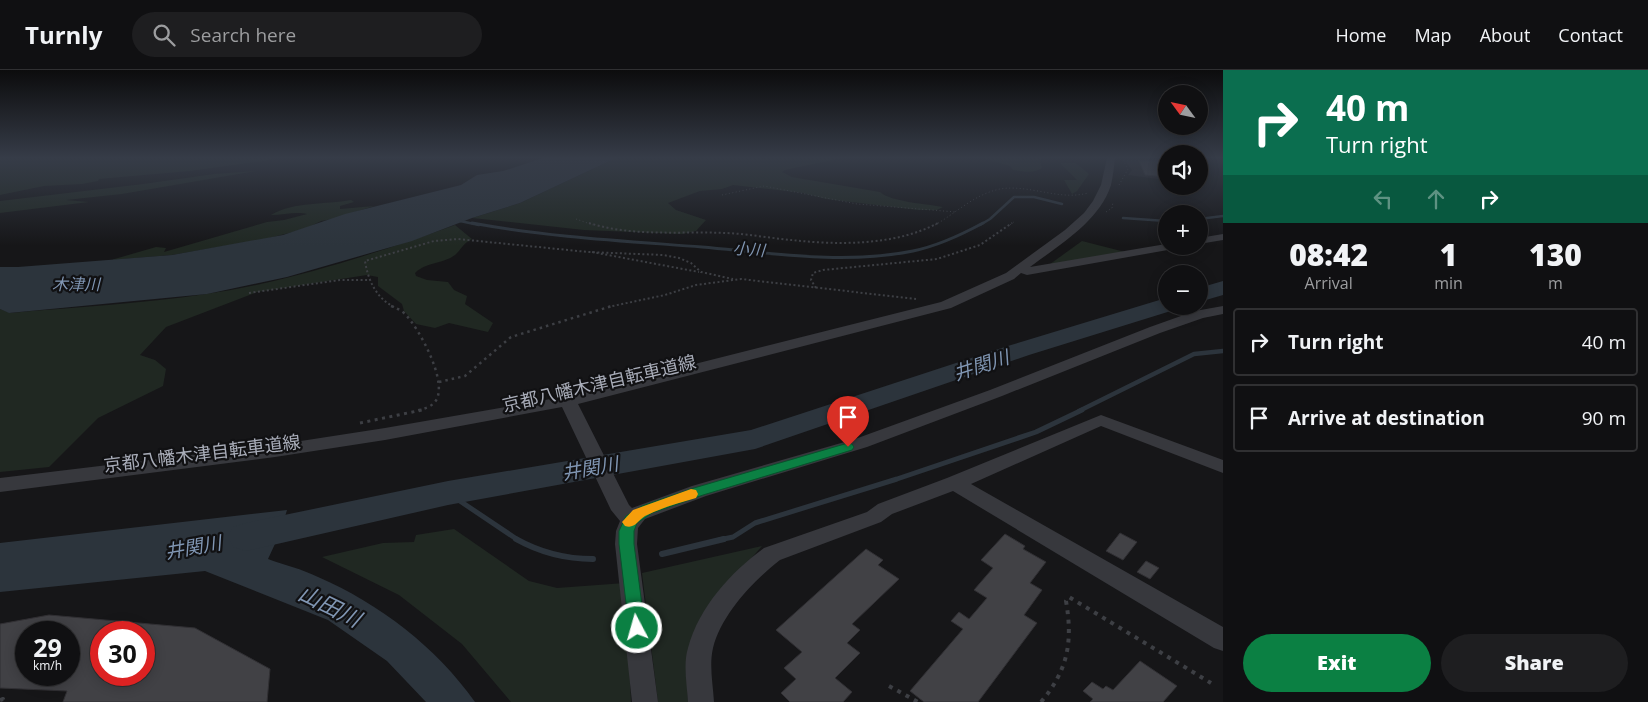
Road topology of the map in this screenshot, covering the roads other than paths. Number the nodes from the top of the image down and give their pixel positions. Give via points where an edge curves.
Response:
1 (1113, 187) edge
2 (1223, 237) edge
3 (1208, 240) edge
4 (1158, 249) edge
5 (1019, 269) junction
6 (1223, 310) edge
7 (568, 402) junction
8 (1223, 468) edge
9 (954, 483) junction
10 (0, 485) edge
11 (626, 515) junction
12 (1223, 640) edge
13 (645, 702) edge
14 (701, 702) edge

1 - 5 street via 1057,242
2 - 3 street
4 - 5 street via 1027,271
5 - 7 street via 946,305
6 - 11 street via 1200,314 861,442 667,502 638,514
7 - 10 street via 276,451
7 - 11 street
8 - 9 street via 1101,420
9 - 12 street
9 - 14 street via 885,509 874,517 772,554 760,563 710,620 698,663
11 - 13 street via 626,544

